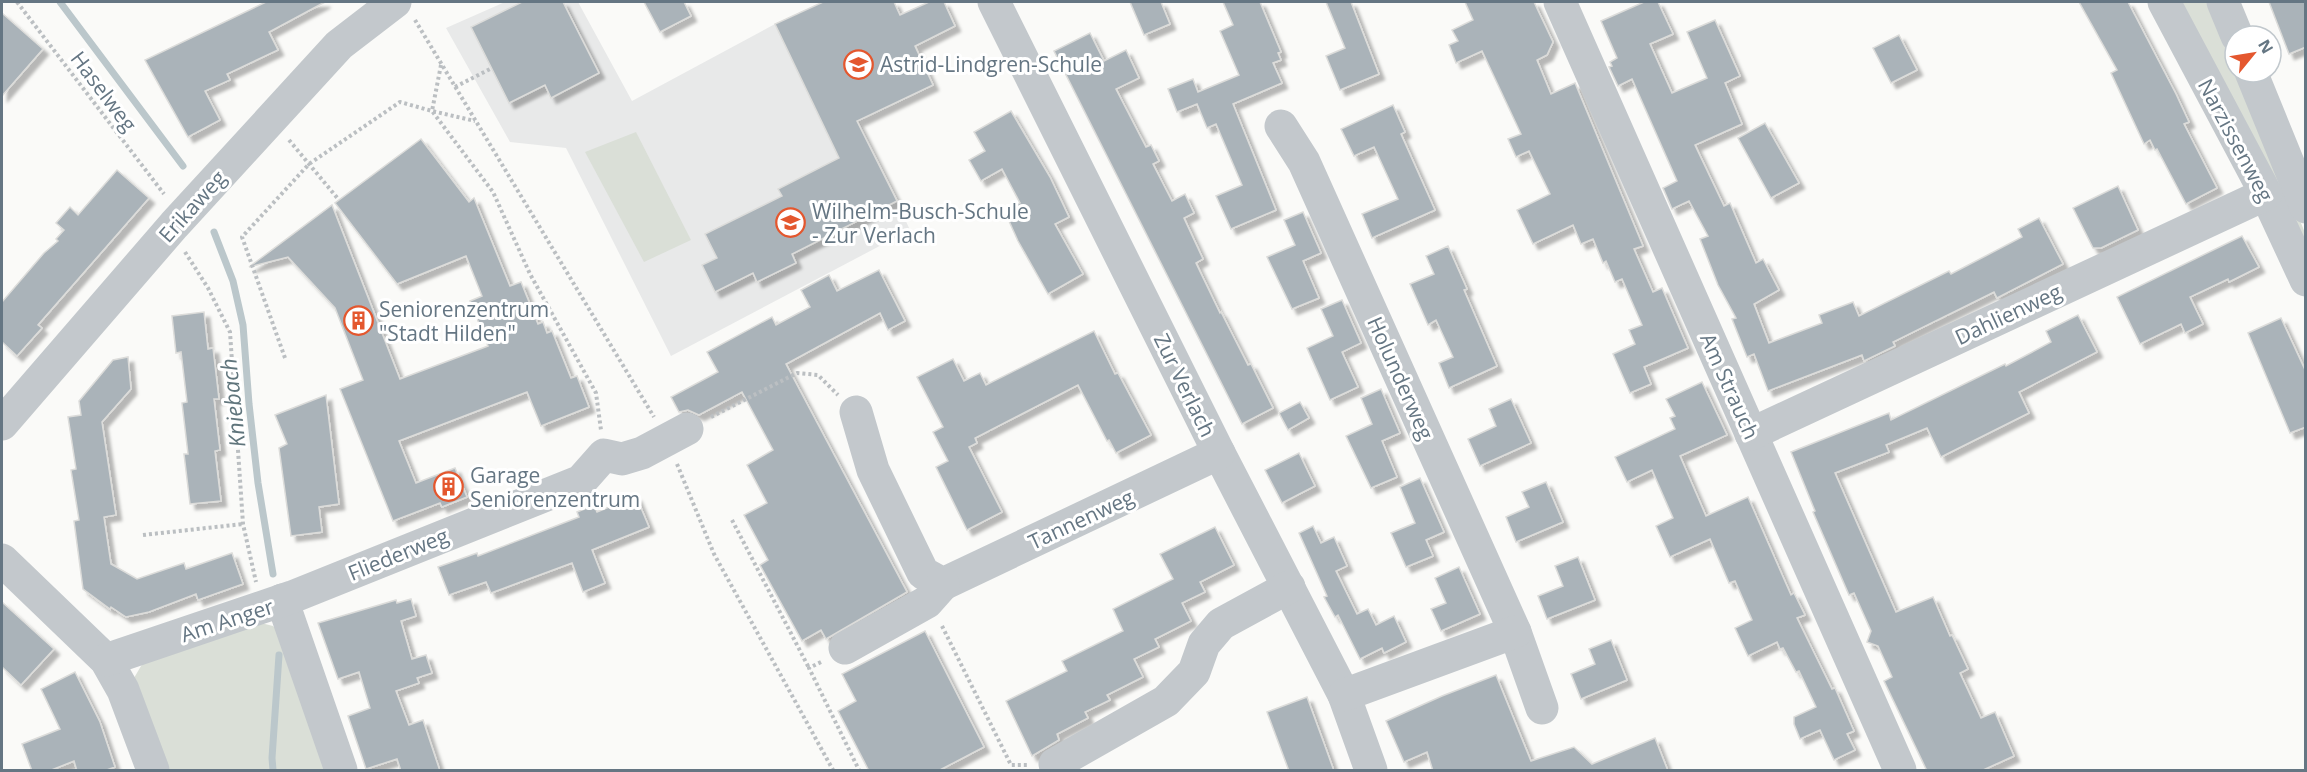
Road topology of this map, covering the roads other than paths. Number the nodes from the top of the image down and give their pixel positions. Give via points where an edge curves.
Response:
1 (994, 2) edge
2 (1560, 2) edge
3 (2164, 2) edge
4 (2223, 2) edge
5 (403, 8) edge
6 (2232, 24) edge
7 (2256, 84) edge
8 (1281, 126) dead end
9 (2266, 194) junction
10 (2306, 207) edge
11 (2306, 280) edge
12 (855, 412) road end
13 (2, 424) edge
14 (677, 434) road end
15 (1750, 434) junction
16 (1219, 453) junction
17 (2, 560) edge
18 (943, 584) junction
19 (1289, 587) junction
20 (269, 592) junction
21 (1515, 632) junction
22 (845, 648) road end
23 (105, 660) junction
24 (1344, 695) junction
25 (1542, 708) dead end
26 (1055, 764) road end
27 (153, 771) edge
28 (342, 771) edge
29 (1371, 771) edge
30 (1900, 771) edge

1 - 16 street, Zur Verlach
2 - 15 street, Am Strauch
3 - 9 street, Narzissenweg
4 - 6 street
5 - 13 street, Erikaweg via 339,45 174,225
7 - 10 street, Narzissenweg
8 - 21 street, Holunderweg via 1304,162
9 - 11 street, Narzissenweg
9 - 15 street, Dahlienweg
12 - 18 street via 873,470 923,573
14 - 20 street, Fliederweg via 622,459 604,454 581,481
15 - 30 street, Am Strauch
16 - 18 street, Tannenweg
16 - 19 street, Zur Verlach
17 - 23 street
18 - 22 street, Tannenweg via 927,602
19 - 24 street, Zur Verlach
19 - 26 street via 1221,624 1204,644 1194,672 1166,701
20 - 23 street, Am Anger
20 - 28 street, Am Anger
21 - 24 street
21 - 25 street, Holunderweg
23 - 27 street via 123,690
24 - 29 street, Zur Verlach

